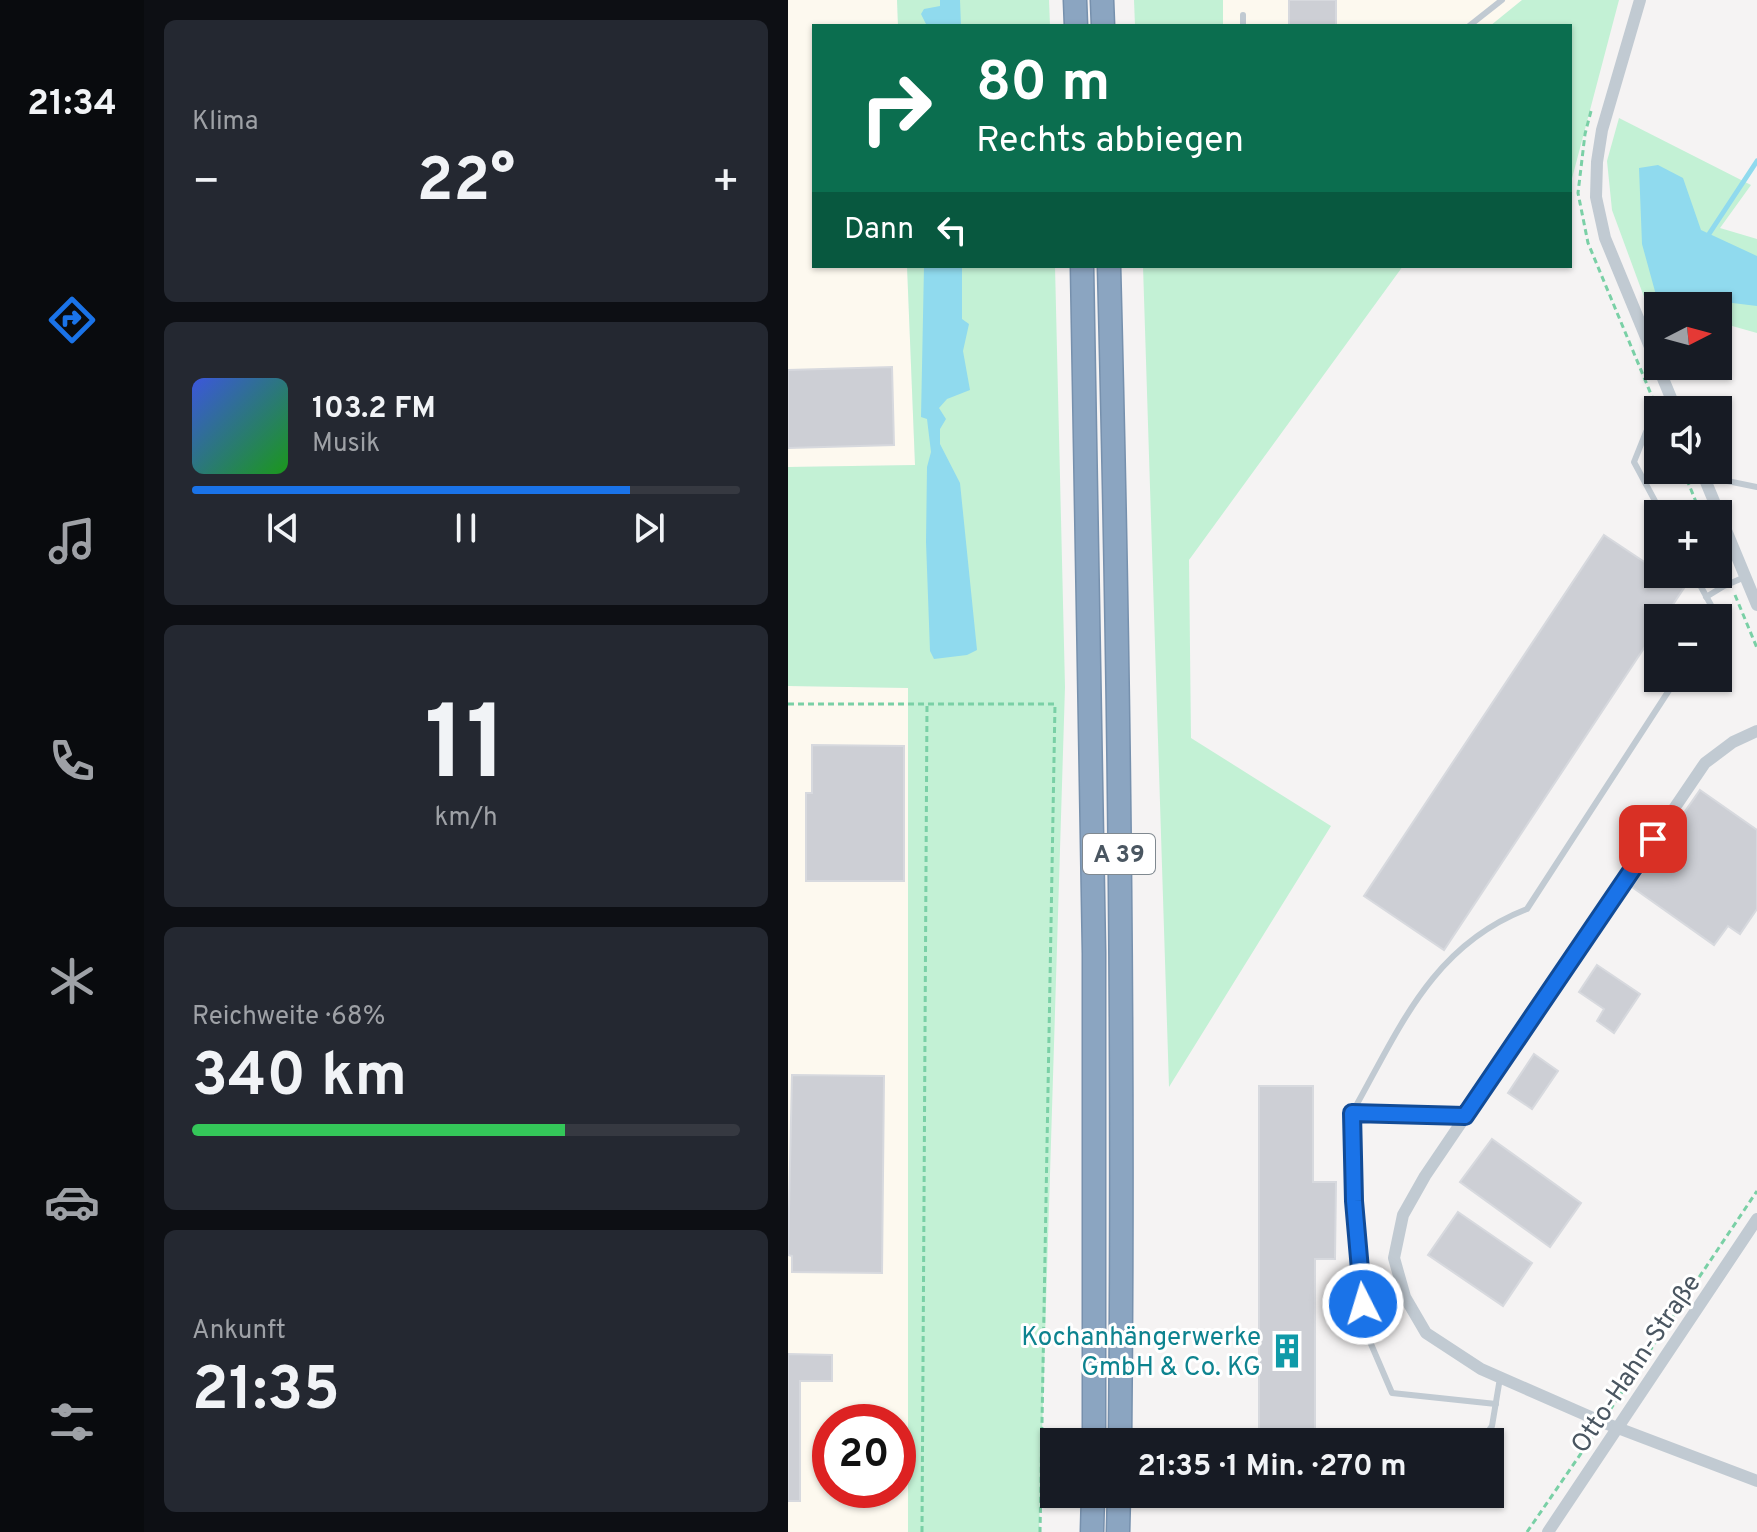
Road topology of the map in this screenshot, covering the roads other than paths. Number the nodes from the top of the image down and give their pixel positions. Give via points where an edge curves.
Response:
1 (1075, 0) edge
2 (1102, 0) edge
3 (1502, 0) edge
4 (1640, 0) edge
5 (1243, 15) dead end
6 (1076, 24) edge
7 (1103, 24) edge
8 (1243, 24) edge
9 (1472, 24) edge
10 (1082, 268) edge
11 (1109, 268) edge
12 (1670, 396) edge
13 (1644, 437) edge
14 (1644, 481) edge
15 (1732, 481) edge
16 (1707, 484) edge
17 (1757, 487) edge
18 (1745, 577) junction
19 (1701, 588) edge
20 (1706, 597) junction
21 (1710, 604) edge
22 (1757, 605) edge
23 (1668, 692) edge
24 (1757, 731) edge
25 (1352, 1113) junction
26 (1465, 1116) junction
27 (1757, 1219) edge
28 (1500, 1378) junction
29 (1496, 1404) junction
30 (1094, 1428) edge
31 (1120, 1428) edge
32 (1491, 1428) edge
33 (1619, 1428) junction
34 (1757, 1481) edge
35 (1093, 1508) edge
36 (1119, 1508) edge
37 (1092, 1532) edge
38 (1118, 1532) edge
39 (1548, 1532) edge

1 - 6 highway
2 - 7 highway
3 - 9 lane
4 - 12 street via 1602,130 1596,197 1605,238
5 - 8 lane
10 - 30 highway, A 39 via 1094,953
11 - 31 highway, A 39 via 1119,791
13 - 14 lane via 1634,462
15 - 17 lane
16 - 18 street
18 - 20 lane
18 - 22 street
19 - 20 lane
20 - 21 lane
23 - 25 lane via 1527,909 1500,920 1438,969 1418,995
24 - 26 street via 1705,763
25 - 26 lane
25 - 29 lane via 1365,1330 1392,1393
26 - 28 street via 1403,1215 1394,1258 1405,1297 1426,1333
27 - 33 street, Otto-Hahn-Straße
28 - 29 lane
28 - 33 street
29 - 32 lane
33 - 34 street
33 - 39 street, Otto-Hahn-Straße
35 - 37 highway
36 - 38 highway

